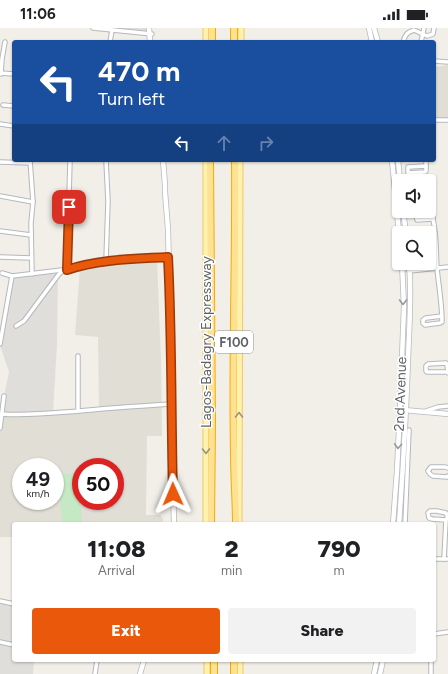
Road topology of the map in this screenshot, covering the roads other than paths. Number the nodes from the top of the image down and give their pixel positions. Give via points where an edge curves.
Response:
1 (93, 28) edge
2 (150, 28) edge
3 (206, 28) edge
4 (212, 28) edge
5 (234, 28) edge
6 (241, 28) edge
7 (369, 28) edge
8 (374, 28) edge
9 (424, 28) edge
10 (434, 28) edge
11 (112, 30) junction
12 (151, 34) junction
13 (423, 34) junction
14 (110, 40) edge
15 (152, 40) edge
16 (206, 40) edge
17 (212, 40) edge
18 (234, 40) edge
19 (240, 40) edge
20 (372, 40) edge
21 (377, 40) edge
22 (403, 40) edge
23 (422, 40) edge
24 (5, 42) dead end
25 (436, 61) edge
26 (448, 62) edge
27 (0, 74) edge
28 (12, 74) edge
29 (3, 105) dead end
30 (12, 106) edge
31 (436, 120) edge
32 (448, 120) edge
33 (0, 124) edge
34 (12, 126) edge
35 (0, 162) edge
36 (12, 162) edge
37 (30, 162) edge
38 (70, 162) edge
39 (106, 162) edge
40 (161, 162) edge
41 (206, 162) edge
42 (210, 162) edge
43 (235, 162) edge
44 (240, 162) edge
45 (392, 162) edge
46 (398, 162) edge
47 (426, 162) edge
48 (426, 166) junction
49 (399, 174) edge
50 (0, 196) edge
51 (33, 202) junction
52 (417, 218) edge
53 (433, 219) joint
54 (398, 226) edge
55 (0, 231) edge
56 (31, 235) junction
57 (1, 257) dead end
58 (168, 257) junction
59 (31, 258) junction
60 (106, 261) junction
61 (448, 267) edge
62 (437, 268) junction
63 (65, 270) junction
64 (402, 270) edge
65 (410, 271) joint
66 (2, 273) dead end
67 (32, 274) junction
68 (12, 276) junction
69 (442, 316) junction
70 (16, 326) dead end
71 (0, 344) edge
72 (78, 356) dead end
73 (448, 372) edge
74 (4, 396) dead end
75 (171, 404) junction
76 (448, 406) edge
77 (400, 410) junction
78 (406, 410) junction
79 (78, 411) junction
80 (424, 412) junction
81 (2, 414) junction
82 (447, 415) edge
83 (0, 428) edge
84 (409, 430) dead end
85 (448, 468) edge
86 (448, 476) edge
87 (446, 520) junction
88 (174, 522) edge
89 (206, 522) edge
90 (211, 522) edge
91 (236, 522) edge
92 (239, 522) edge
93 (392, 522) edge
94 (399, 522) edge
95 (405, 522) edge
96 (446, 559) edge
97 (0, 601) edge
98 (12, 604) edge
99 (448, 632) edge
100 (436, 634) edge
101 (0, 642) edge
102 (12, 645) edge
103 (97, 662) edge
104 (142, 662) edge
105 (207, 662) edge
106 (214, 662) edge
107 (234, 662) edge
108 (240, 662) edge
109 (377, 662) edge
110 (383, 662) edge
111 (431, 662) edge
112 (95, 674) edge
113 (140, 674) edge
114 (208, 674) edge
115 (214, 674) edge
116 (234, 674) edge
117 (240, 674) edge
118 (374, 674) edge
119 (380, 674) edge
120 (431, 674) edge

1 - 11 street
2 - 12 street
3 - 16 main road
4 - 17 highway
5 - 18 highway
6 - 19 main road
7 - 20 street
8 - 21 street
9 - 13 street
10 - 13 street via 433,34
11 - 12 street
11 - 14 street
12 - 15 street
13 - 22 street via 414,30 408,32
13 - 23 street
24 - 27 street
25 - 26 street
27 - 28 street
29 - 30 street
31 - 32 street
33 - 34 street
35 - 36 street
37 - 51 street
38 - 63 street
39 - 60 street
40 - 58 street via 165,185
41 -> 89 main road, Lagos-Badagry Expressway
42 - 90 highway, Lagos-Badagry Expressway / F100
43 - 91 highway, Lagos-Badagry Expressway / F100
92 -> 44 main road
45 - 54 street
46 - 49 street
47 - 48 street
48 - 48 street via 408,167 408,173 425,172
50 - 51 street
51 - 56 street
52 - 53 street
53 - 62 street via 437,241
55 - 56 street
56 - 59 street
57 - 59 street
58 - 60 street
58 - 75 street
59 - 67 street
60 - 63 street
61 - 62 street
62 - 65 street
62 - 69 street
63 - 67 street
63 - 70 street via 59,274 24,321
64 -> 77 street, 2nd Avenue via 404,306
65 - 78 street, 2nd Avenue
66 - 68 street
67 - 68 street
68 - 71 street
69 - 69 street via 426,318 423,323 441,323
72 - 79 street
73 - 73 street via 427,372 426,366 446,363
74 - 81 street
75 - 79 street
75 - 88 street
76 - 80 street
77 - 78 street
77 -> 93 street, 2nd Avenue
78 - 80 street
78 - 94 street, 2nd Avenue
79 - 81 street
80 - 82 street
81 - 83 street
84 - 95 street
85 - 86 street via 431,466 428,471 434,476
87 - 87 street via 446,513 428,513 429,518
87 - 96 street
97 - 98 street
99 - 100 street
101 - 102 street
103 - 112 street
104 - 113 street
105 - 114 main road
106 - 115 highway
107 - 116 highway
108 - 117 main road
109 - 118 street
110 - 119 street
111 - 120 street

